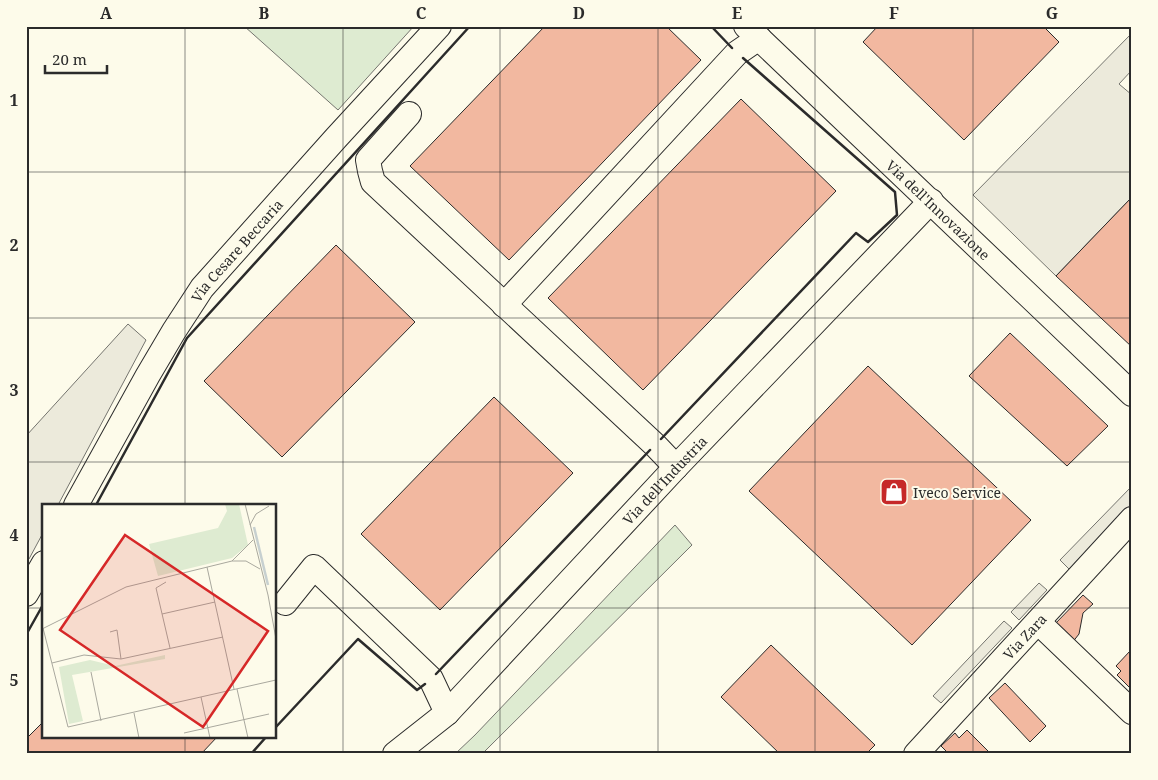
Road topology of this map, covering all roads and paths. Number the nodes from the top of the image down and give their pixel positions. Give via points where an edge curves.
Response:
1 (439, 26) edge
2 (752, 32) edge
3 (409, 114) dead end
4 (930, 201) junction
5 (504, 305) junction
6 (1132, 394) edge
7 (676, 466) junction
8 (77, 504) edge
9 (1132, 519) edge
10 (42, 566) edge
11 (26, 594) edge
12 (285, 603) dead end
13 (1038, 622) junction
14 (1132, 712) edge
15 (447, 713) junction
16 (394, 754) edge
17 (916, 754) edge

1 - 8 street, Via Cesare Beccaria via 202,288 148,375
2 - 4 street, Via dell'Innovazione
2 - 5 street via 737,53
3 - 5 street via 368,160 374,182
4 - 6 street, Via dell'Innovazione
4 - 7 street, Via dell'Industria
5 - 7 street
7 - 15 street, Via dell'Industria
9 - 13 street, Via Zara
10 - 11 street
12 - 15 street via 314,567 431,680
13 - 14 street
13 - 17 street, Via Zara
15 - 16 street, Via dell'Industria

